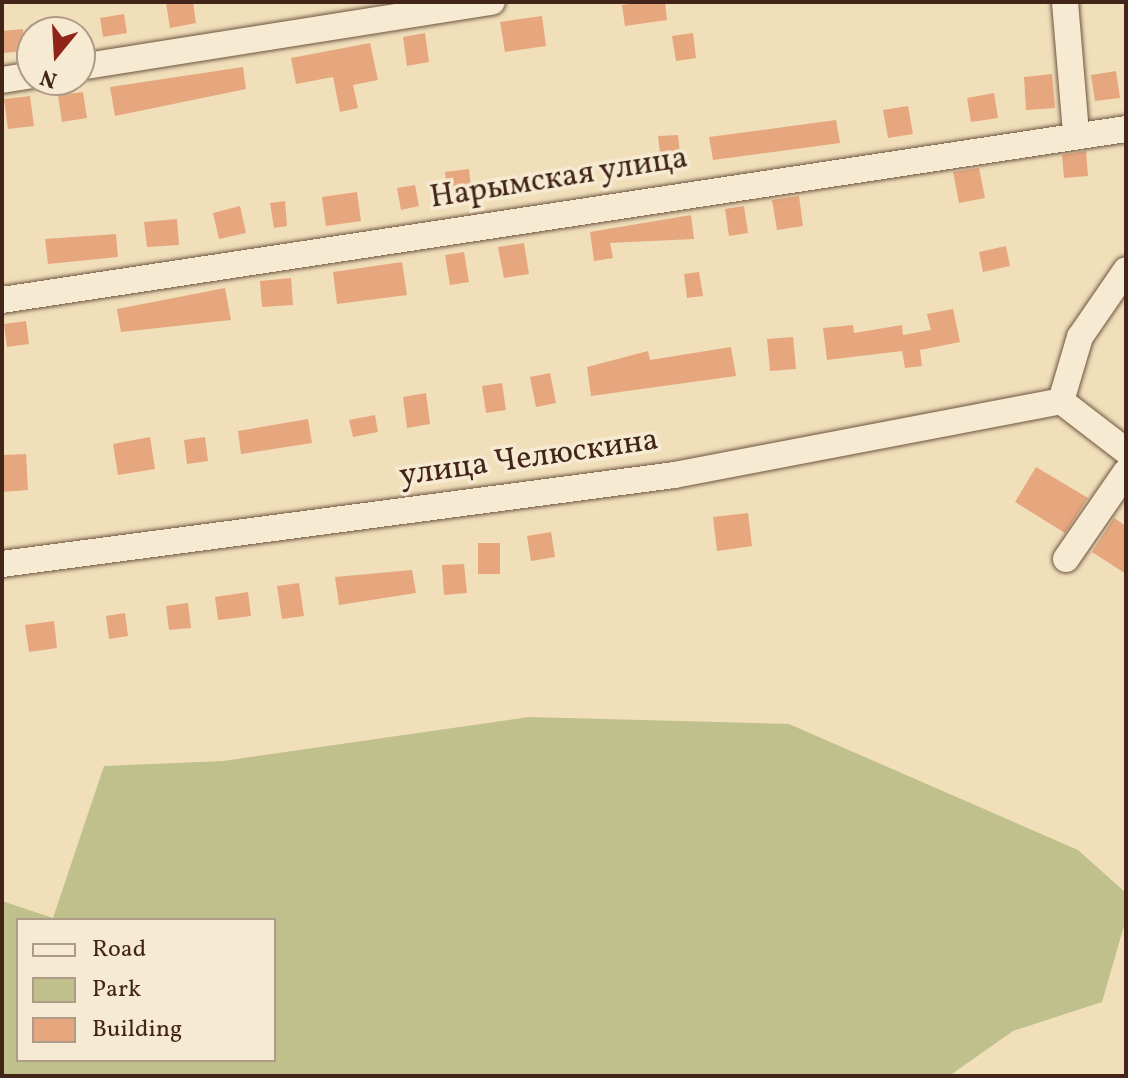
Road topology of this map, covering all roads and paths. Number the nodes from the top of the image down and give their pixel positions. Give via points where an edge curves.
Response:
1 (492, 2) edge
2 (1065, 2) edge
3 (96, 64) edge
4 (1126, 129) edge
5 (1076, 133) junction
6 (1126, 270) edge
7 (2, 300) edge
8 (1061, 401) junction
9 (1126, 451) edge
10 (1126, 472) edge
11 (1066, 559) dead end
12 (2, 564) edge

1 - 3 street
2 - 5 street
4 - 5 street, Нарымская улица
5 - 7 street, Нарымская улица
6 - 8 street via 1080,337
8 - 9 street
8 - 12 street, улица Челюскина via 674,475
10 - 11 street

